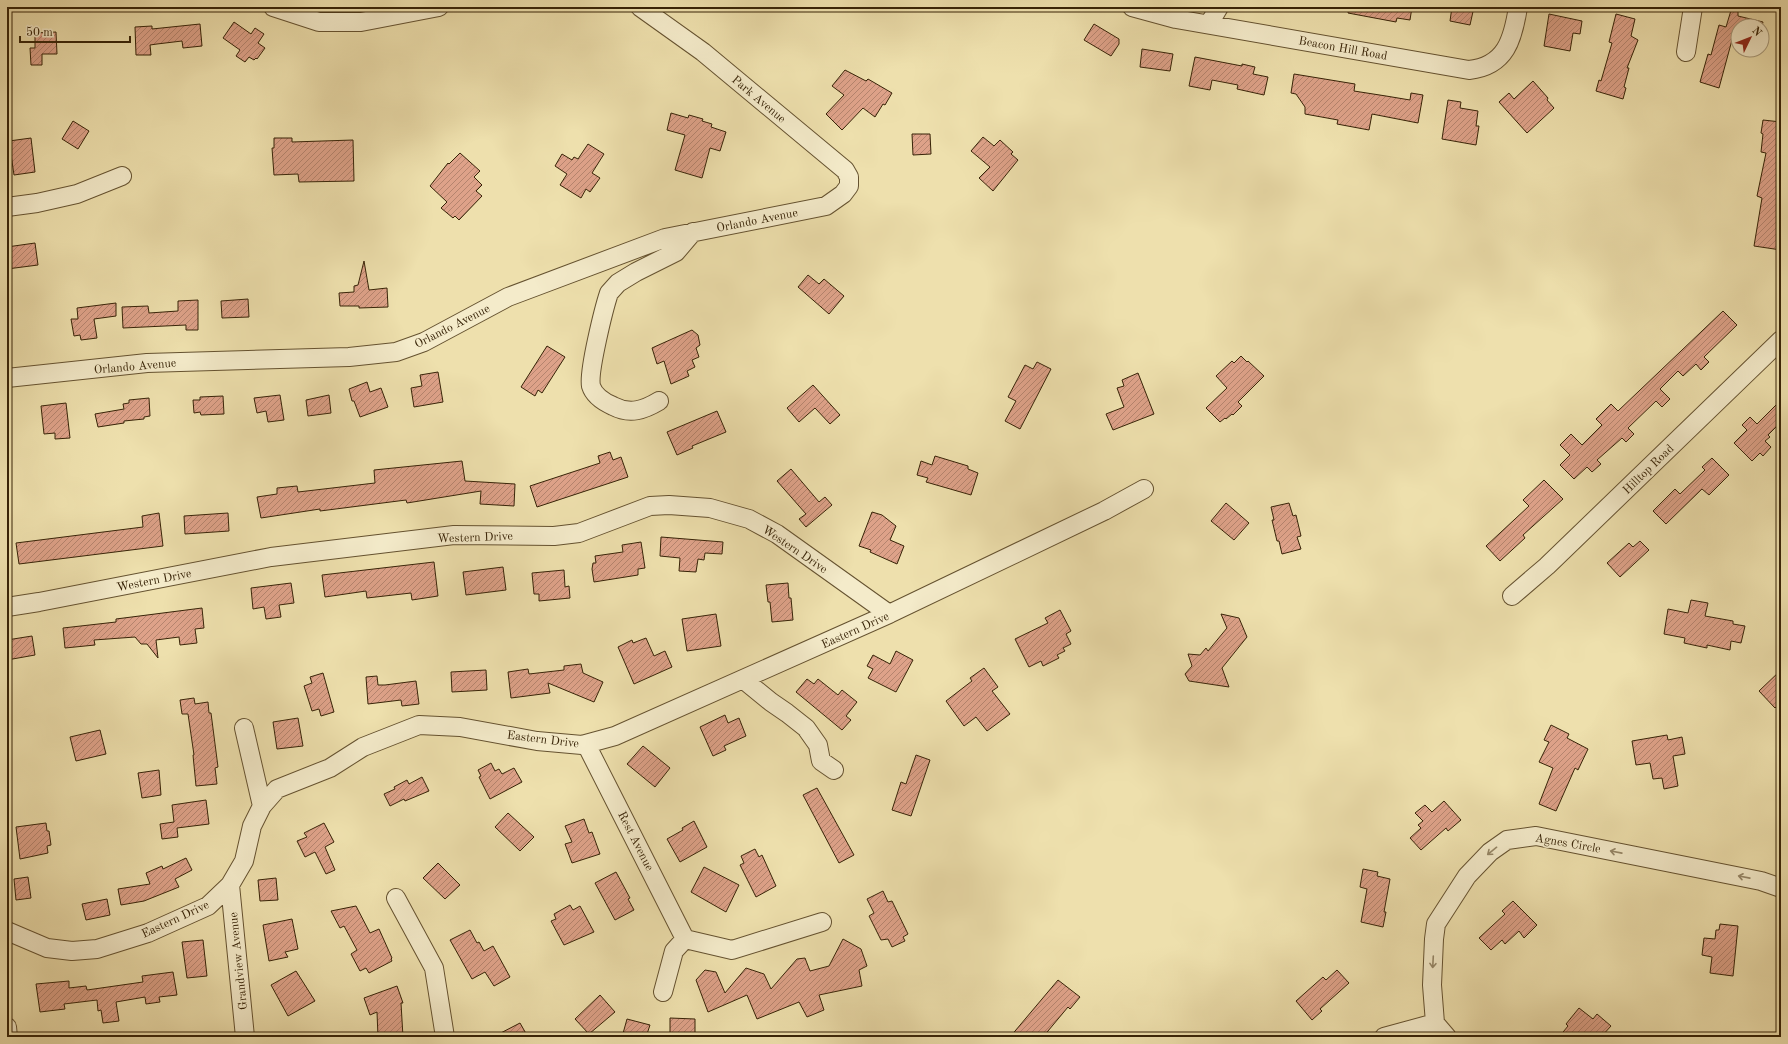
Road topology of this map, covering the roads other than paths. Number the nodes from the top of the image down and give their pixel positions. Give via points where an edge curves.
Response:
1 (273, 7) edge
2 (439, 7) edge
3 (640, 7) edge
4 (1132, 7) edge
5 (1219, 7) edge
6 (1518, 7) edge
7 (1693, 7) edge
8 (1209, 24) junction
9 (1686, 52) dead end
10 (122, 176) dead end
11 (834, 202) joint
12 (7, 207) edge
13 (693, 232) junction
14 (1781, 340) edge
15 (7, 378) edge
16 (659, 401) dead end
17 (1144, 489) dead end
18 (1512, 596) dead end
19 (7, 606) edge
20 (888, 614) junction
21 (744, 680) junction
22 (244, 728) dead end
23 (586, 744) junction
24 (834, 770) dead end
25 (262, 806) junction
26 (230, 885) junction
27 (1781, 888) edge
28 (396, 898) dead end
29 (822, 922) dead end
30 (7, 931) edge
31 (685, 939) junction
32 (663, 992) dead end
33 (1435, 1023) junction
34 (7, 1028) edge
35 (8, 1037) edge
36 (246, 1037) edge
37 (445, 1037) edge
38 (1384, 1037) edge
39 (1447, 1037) edge

1 - 2 street via 319,22 361,22
3 - 11 street, Park Avenue via 703,52 845,170 849,177 849,186
4 - 8 street, Beacon Hill Road via 1176,19
5 - 8 street
6 - 8 street, Beacon Hill Road via 1512,37 1506,49 1497,60 1482,68 1469,70
7 - 9 street
10 - 12 street via 77,194
11 - 13 street, Orlando Avenue via 826,206
13 - 15 street, Orlando Avenue via 665,238 508,297 424,342 396,352 147,363
13 - 16 street via 676,252 636,272 609,292 591,372 591,385 595,394 615,408 636,411
14 - 18 street, Hilltop Road via 1547,566
17 - 20 street, Eastern Drive via 1104,511
19 - 20 street, Western Drive via 279,556 454,535 554,536 579,533 650,506 669,505 710,508 749,519 777,534
20 - 21 street, Eastern Drive
21 - 23 street, Eastern Drive via 615,736
21 - 24 street via 806,728 818,745 821,761
22 - 25 street
23 - 25 street, Eastern Drive via 537,741 460,727 419,724 363,747 330,768 278,789
23 - 31 street, Rest Avenue
25 - 26 street, Eastern Drive via 252,826 244,861
26 - 30 street, Eastern Drive via 208,906 148,933 97,949 72,951 47,948
26 - 36 street, Grandview Avenue
27 -> 33 street, Agnes Circle via 1761,881 1536,836 1507,840 1490,852 1467,876 1436,924 1432,985
28 - 37 street via 434,968
29 - 31 street via 732,950
31 - 32 street via 674,951
33 - 38 street
33 - 39 street
34 - 35 street

